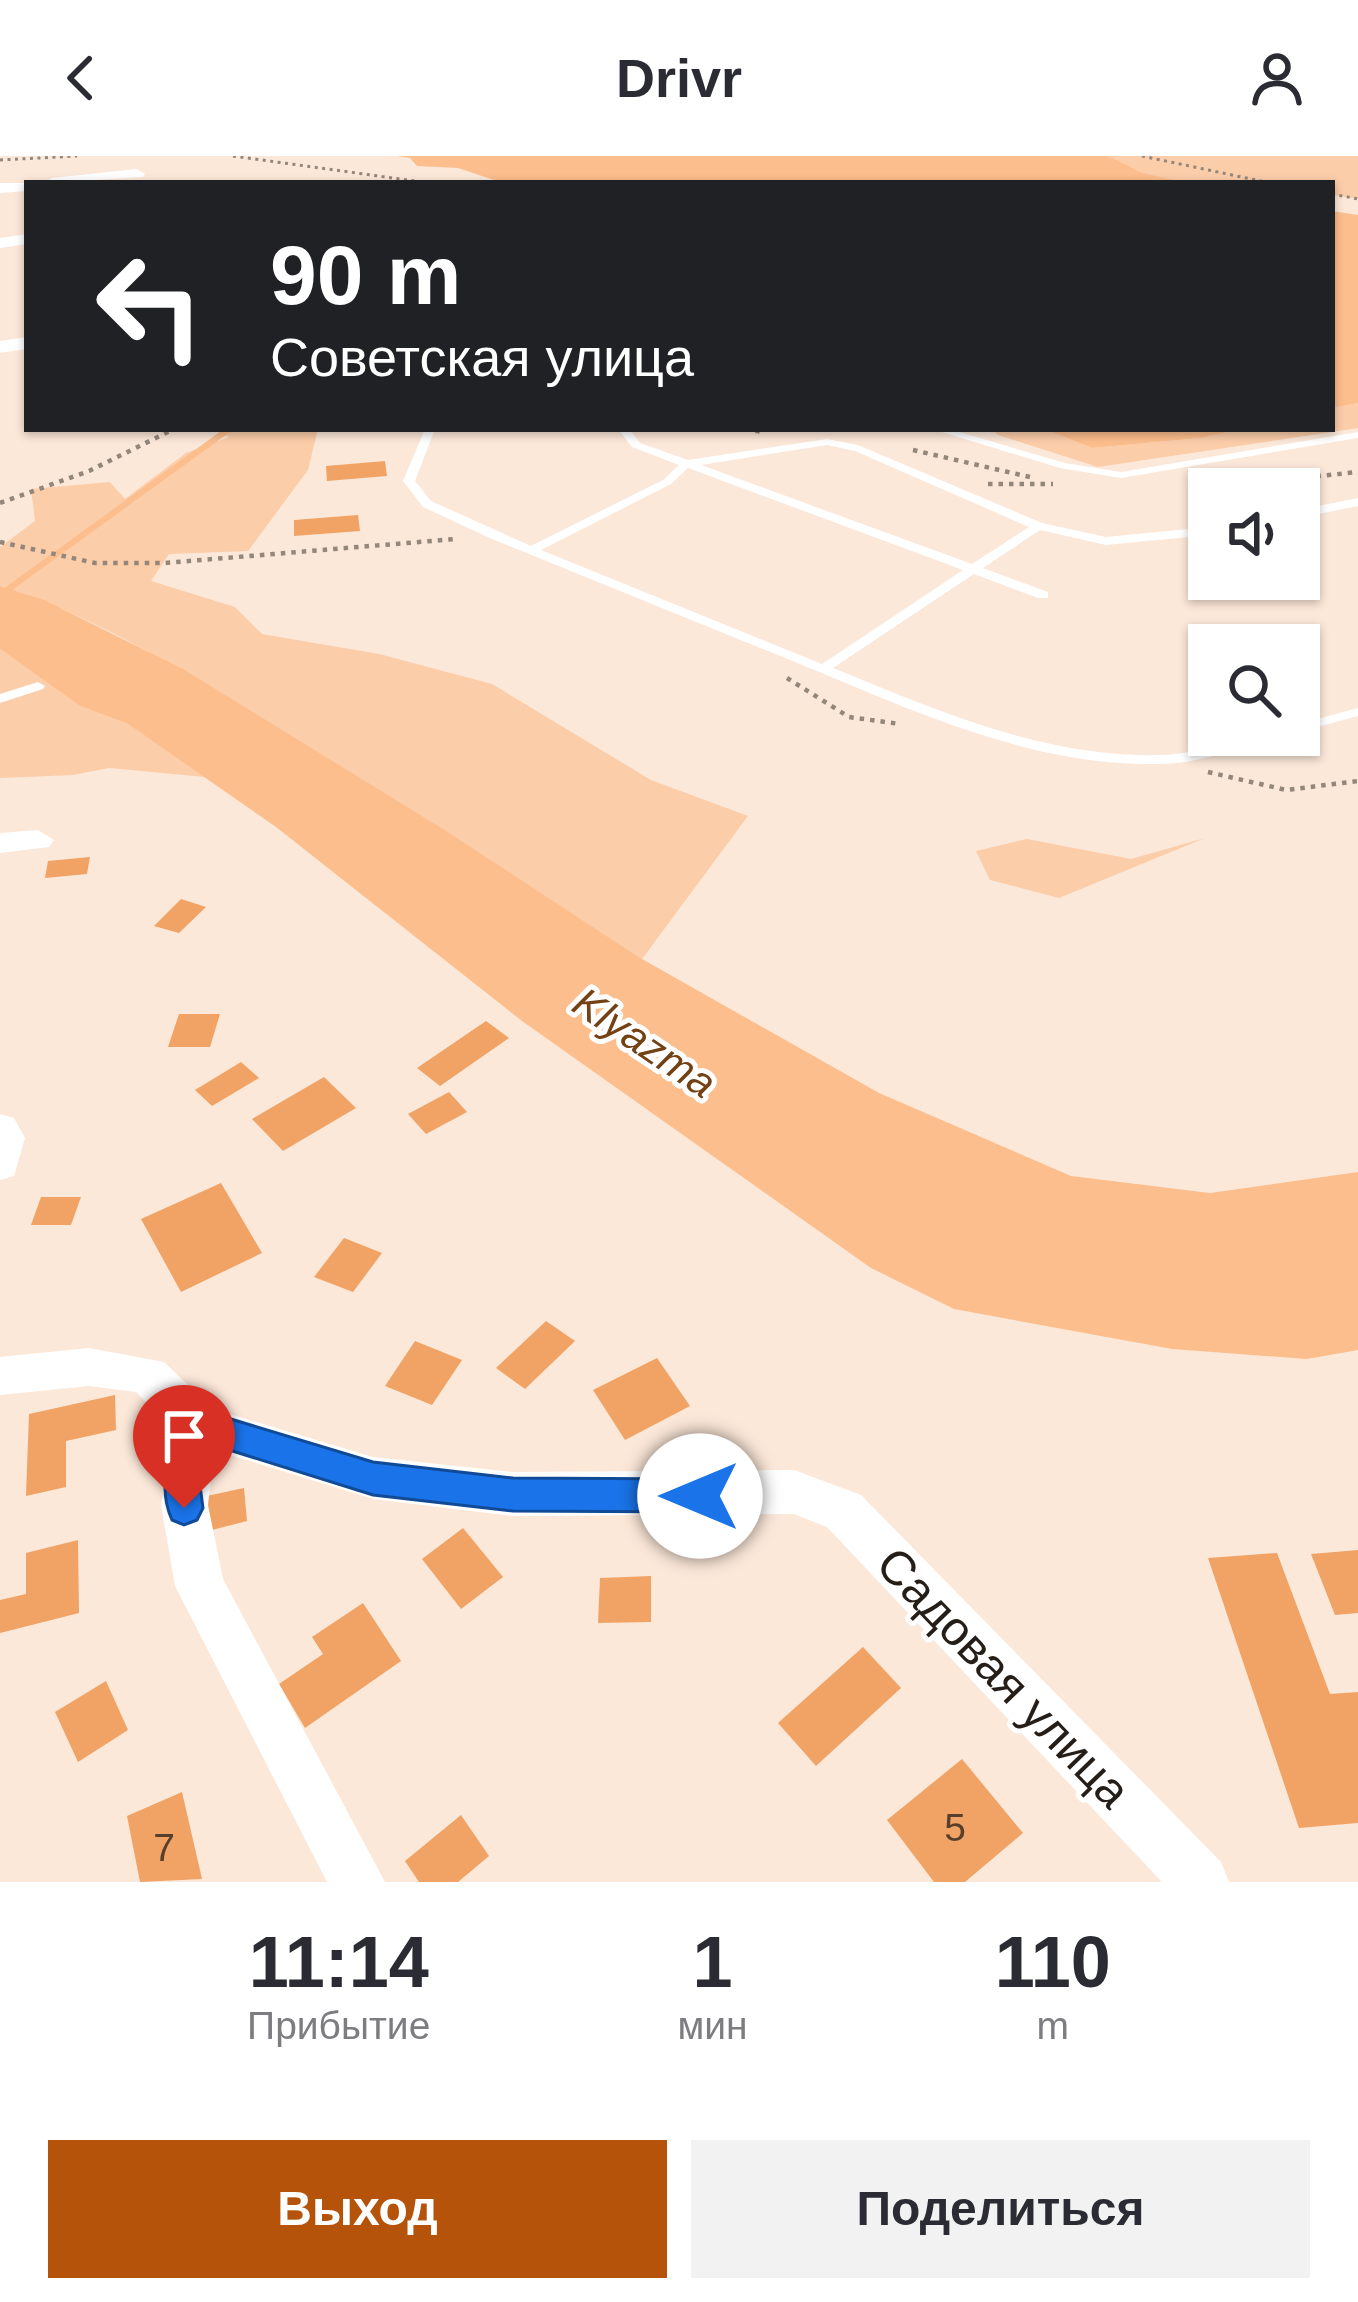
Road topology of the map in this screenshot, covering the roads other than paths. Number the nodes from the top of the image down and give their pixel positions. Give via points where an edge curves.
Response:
1 (137, 174) dead end
2 (80, 180) edge
3 (429, 432) edge
4 (625, 432) edge
5 (947, 432) edge
6 (1358, 435) edge
7 (686, 464) junction
8 (1358, 502) edge
9 (1334, 507) junction
10 (1320, 510) edge
11 (1358, 523) edge
12 (1038, 526) junction
13 (1188, 535) edge
14 (534, 549) junction
15 (972, 570) junction
16 (1043, 595) dead end
17 (824, 669) junction
18 (38, 686) dead end
19 (0, 699) edge
20 (1358, 712) edge
21 (1320, 722) edge
22 (1188, 755) edge
23 (38, 840) dead end
24 (0, 842) edge
25 (0, 1128) edge
26 (0, 1165) edge
27 (0, 1376) edge
28 (198, 1425) junction
29 (357, 1882) edge
30 (1201, 1882) edge

1 - 2 street
3 - 14 lane via 409,481 427,505
4 - 7 lane via 636,445
5 - 6 lane via 1121,476
7 - 12 lane via 827,442
7 - 14 lane via 667,482
7 - 15 lane
8 - 9 lane
9 - 10 lane
9 - 11 lane
12 - 13 lane via 1106,541
12 - 15 lane
14 - 17 lane
15 - 16 lane
15 - 17 lane
17 - 22 lane via 1066,757
18 - 19 lane
20 - 21 lane
23 - 24 street
25 - 26 street
27 - 28 street via 89,1367 148,1375
28 - 29 street via 181,1478 200,1586
28 - 30 street, Садовая улица via 373,1478 513,1494 794,1492 844,1510

